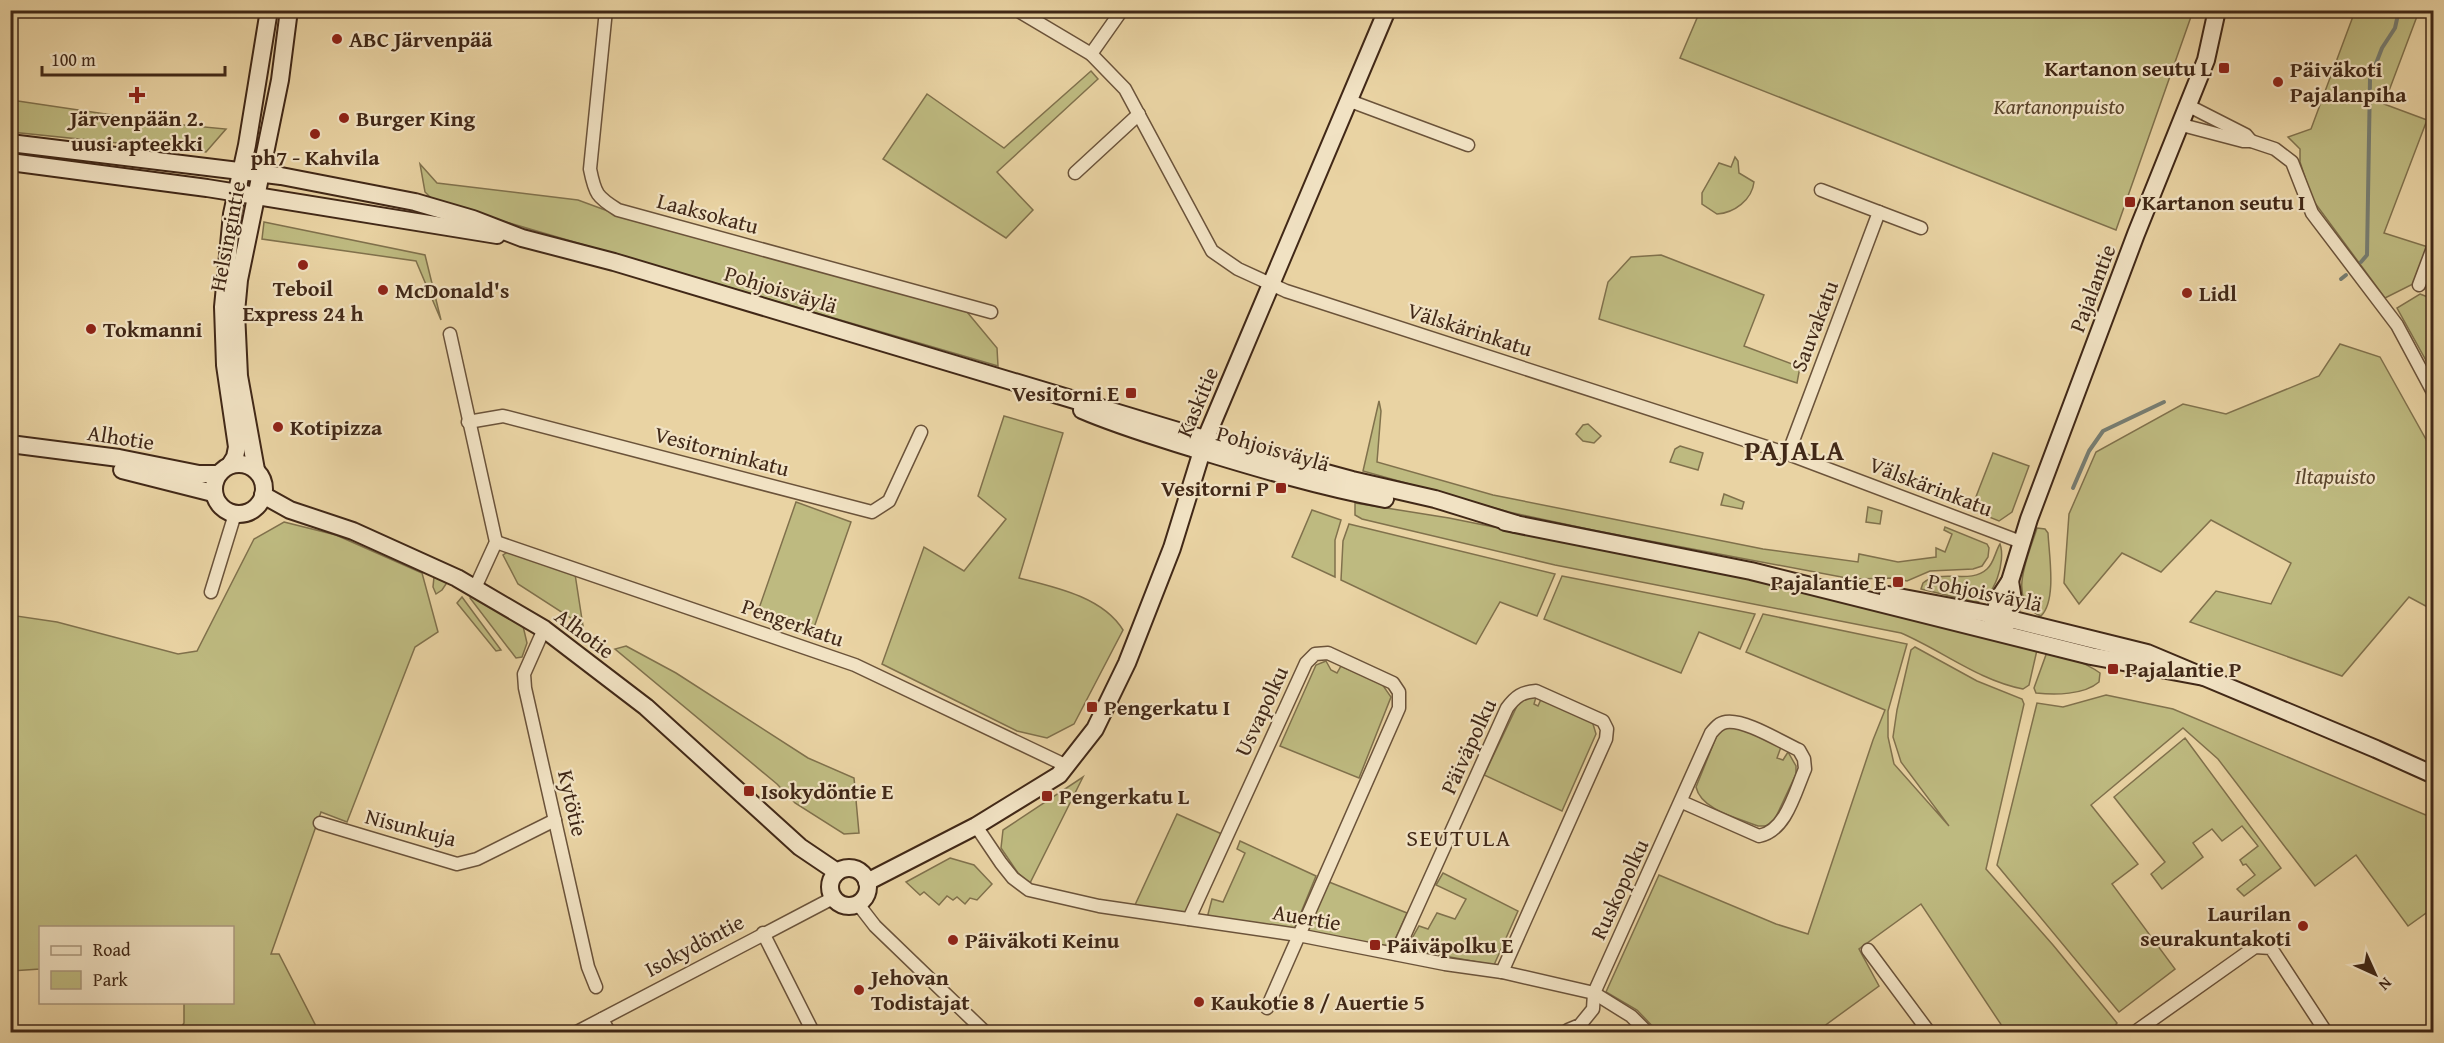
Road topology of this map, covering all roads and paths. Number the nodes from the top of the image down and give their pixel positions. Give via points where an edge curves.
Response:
1 (267, 10) edge
2 (289, 10) edge
3 (606, 10) edge
4 (1017, 10) edge
5 (1122, 10) edge
6 (1387, 10) edge
7 (2217, 10) edge
8 (1091, 54) junction
9 (1350, 101) junction
10 (2189, 106) junction
11 (1139, 114) junction
12 (2182, 125) junction
13 (2251, 141) junction
14 (10, 143) edge
15 (1468, 145) dead end
16 (10, 162) edge
17 (242, 172) junction
18 (1075, 173) dead end
19 (262, 174) junction
20 (1821, 190) dead end
21 (236, 193) junction
22 (256, 196) junction
23 (1879, 212) junction
24 (1921, 228) dead end
25 (522, 238) junction
26 (2433, 245) edge
27 (1270, 285) junction
28 (2419, 285) dead end
29 (991, 312) dead end
30 (450, 334) dead end
31 (2433, 394) edge
32 (468, 422) junction
33 (921, 432) dead end
34 (1204, 444) junction
35 (13, 445) edge
36 (1788, 454) junction
37 (224, 469) junction
38 (256, 470) junction
39 (213, 493) junction
40 (263, 495) junction
41 (235, 514) junction
42 (496, 542) junction
43 (2021, 542) junction
44 (475, 588) junction
45 (211, 592) dead end
46 (1999, 625) junction
47 (544, 629) junction
48 (1067, 766) junction
49 (2433, 775) edge
50 (1682, 802) junction
51 (555, 820) junction
52 (320, 823) dead end
53 (976, 826) junction
54 (837, 872) junction
55 (867, 882) junction
56 (833, 898) junction
57 (858, 904) junction
58 (1189, 919) junction
59 (764, 933) junction
60 (1298, 935) junction
61 (1868, 950) dead end
62 (1396, 954) junction
63 (1502, 972) junction
64 (596, 987) dead end
65 (1594, 993) junction
66 (1267, 1008) dead end
67 (603, 1019) junction
68 (1568, 1030) dead end
69 (577, 1032) edge
70 (609, 1032) edge
71 (813, 1032) edge
72 (985, 1032) edge
73 (1647, 1032) edge
74 (1929, 1032) edge
75 (2137, 1032) edge
76 (2326, 1032) edge

1 - 17 street, Helsingintie
2 - 19 street, Helsingintie
3 - 29 street, Laaksokatu via 590,169 600,199 618,210
4 - 8 street, Välskärinkatu
5 - 8 street
6 - 9 street, Kaskitie
7 - 10 street, Pajalantie via 2206,60
8 - 11 street, Välskärinkatu via 1125,89
9 - 15 street
9 - 27 street, Kaskitie
10 - 12 street, Pajalantie
10 - 13 street
11 - 18 street
11 - 27 street, Välskärinkatu via 1212,252
12 - 13 street
12 - 43 street, Pajalantie via 2136,234
13 - 31 street via 2275,149 2292,162 2312,213 2397,325
14 - 17 street, Pohjoisväylä
16 - 21 street, Pohjoisväylä
17 - 19 street, Pohjoisväylä
17 - 21 street, Helsingintie
19 - 22 street, Helsingintie
19 - 25 street, Pohjoisväylä via 416,202
20 - 23 street
21 - 22 street, Pohjoisväylä
21 - 37 street, Helsingintie via 223,308 225,364 237,447 235,457
22 - 25 street, Pohjoisväylä
22 - 38 street, Helsingintie via 236,312 239,376
23 - 24 street
23 - 36 street, Sauvakatu
25 - 34 street, Pohjoisväylä via 1026,386 1112,423
26 - 28 street
27 - 34 street, Kaskitie
27 - 36 street, Välskärinkatu
30 - 32 street
32 - 33 street, Vesitorninkatu via 503,416 872,512 889,501
32 - 42 street
34 - 46 street, Pohjoisväylä via 1235,462 1350,492 1751,571 1815,580
34 - 48 street, Kaskitie via 1172,548 1127,663 1095,729
35 - 37 street, Alhotie via 119,458 199,474
35 - 39 street, Alhotie
36 - 43 street, Välskärinkatu
37 - 38 street via 239,464
37 - 39 street via 214,483
38 - 40 street via 263,483
39 - 41 street via 220,507
40 - 41 street via 252,511
40 - 44 street, Alhotie via 290,510 353,531
41 - 45 street
42 - 44 street
42 - 48 street, Pengerkatu via 855,665
43 - 46 street, Pajalantie via 2010,581 2013,600
44 - 47 street, Alhotie
46 - 49 street, Pohjoisväylä via 2147,652
47 - 51 street, Kytötie via 524,674
47 - 54 street, Alhotie via 646,707 800,847
48 - 53 street, Kaskitie via 1059,775
50 - 50 street, Ruskopolku via 1718,725 1743,724 1799,750 1804,759 1805,769 1779,825 1769,834 1759,836
50 - 65 street, Ruskopolku
51 - 52 street, Nisunkuja via 477,860 457,864
51 - 64 street, Kytötie via 588,967
53 - 55 street
53 - 58 street, Auertie via 1000,863 1029,890 1098,906
54 - 55 street via 854,869
54 - 56 street via 830,885
55 - 57 street via 866,896
56 - 57 street via 846,906
56 - 59 street, Isokydöntie
57 - 72 street via 875,926
58 - 60 street, Auertie
58 - 60 street, Usvapolku via 1306,663 1315,654 1328,653 1393,682 1399,692 1399,708
59 - 67 street, Isokydöntie
59 - 71 street
60 - 62 street, Auertie
60 - 66 street
61 - 74 street
62 - 63 street, Auertie
62 - 63 street, Päiväpolku via 1508,708 1516,696 1536,691 1603,721 1606,739
63 - 65 street, Auertie
65 - 68 street, Ruskopolku via 1593,1009 1580,1024
65 - 73 street, Auertie via 1631,1016
67 - 69 street, Isokydöntie
67 - 70 street
75 - 76 street via 2255,947 2271,948

